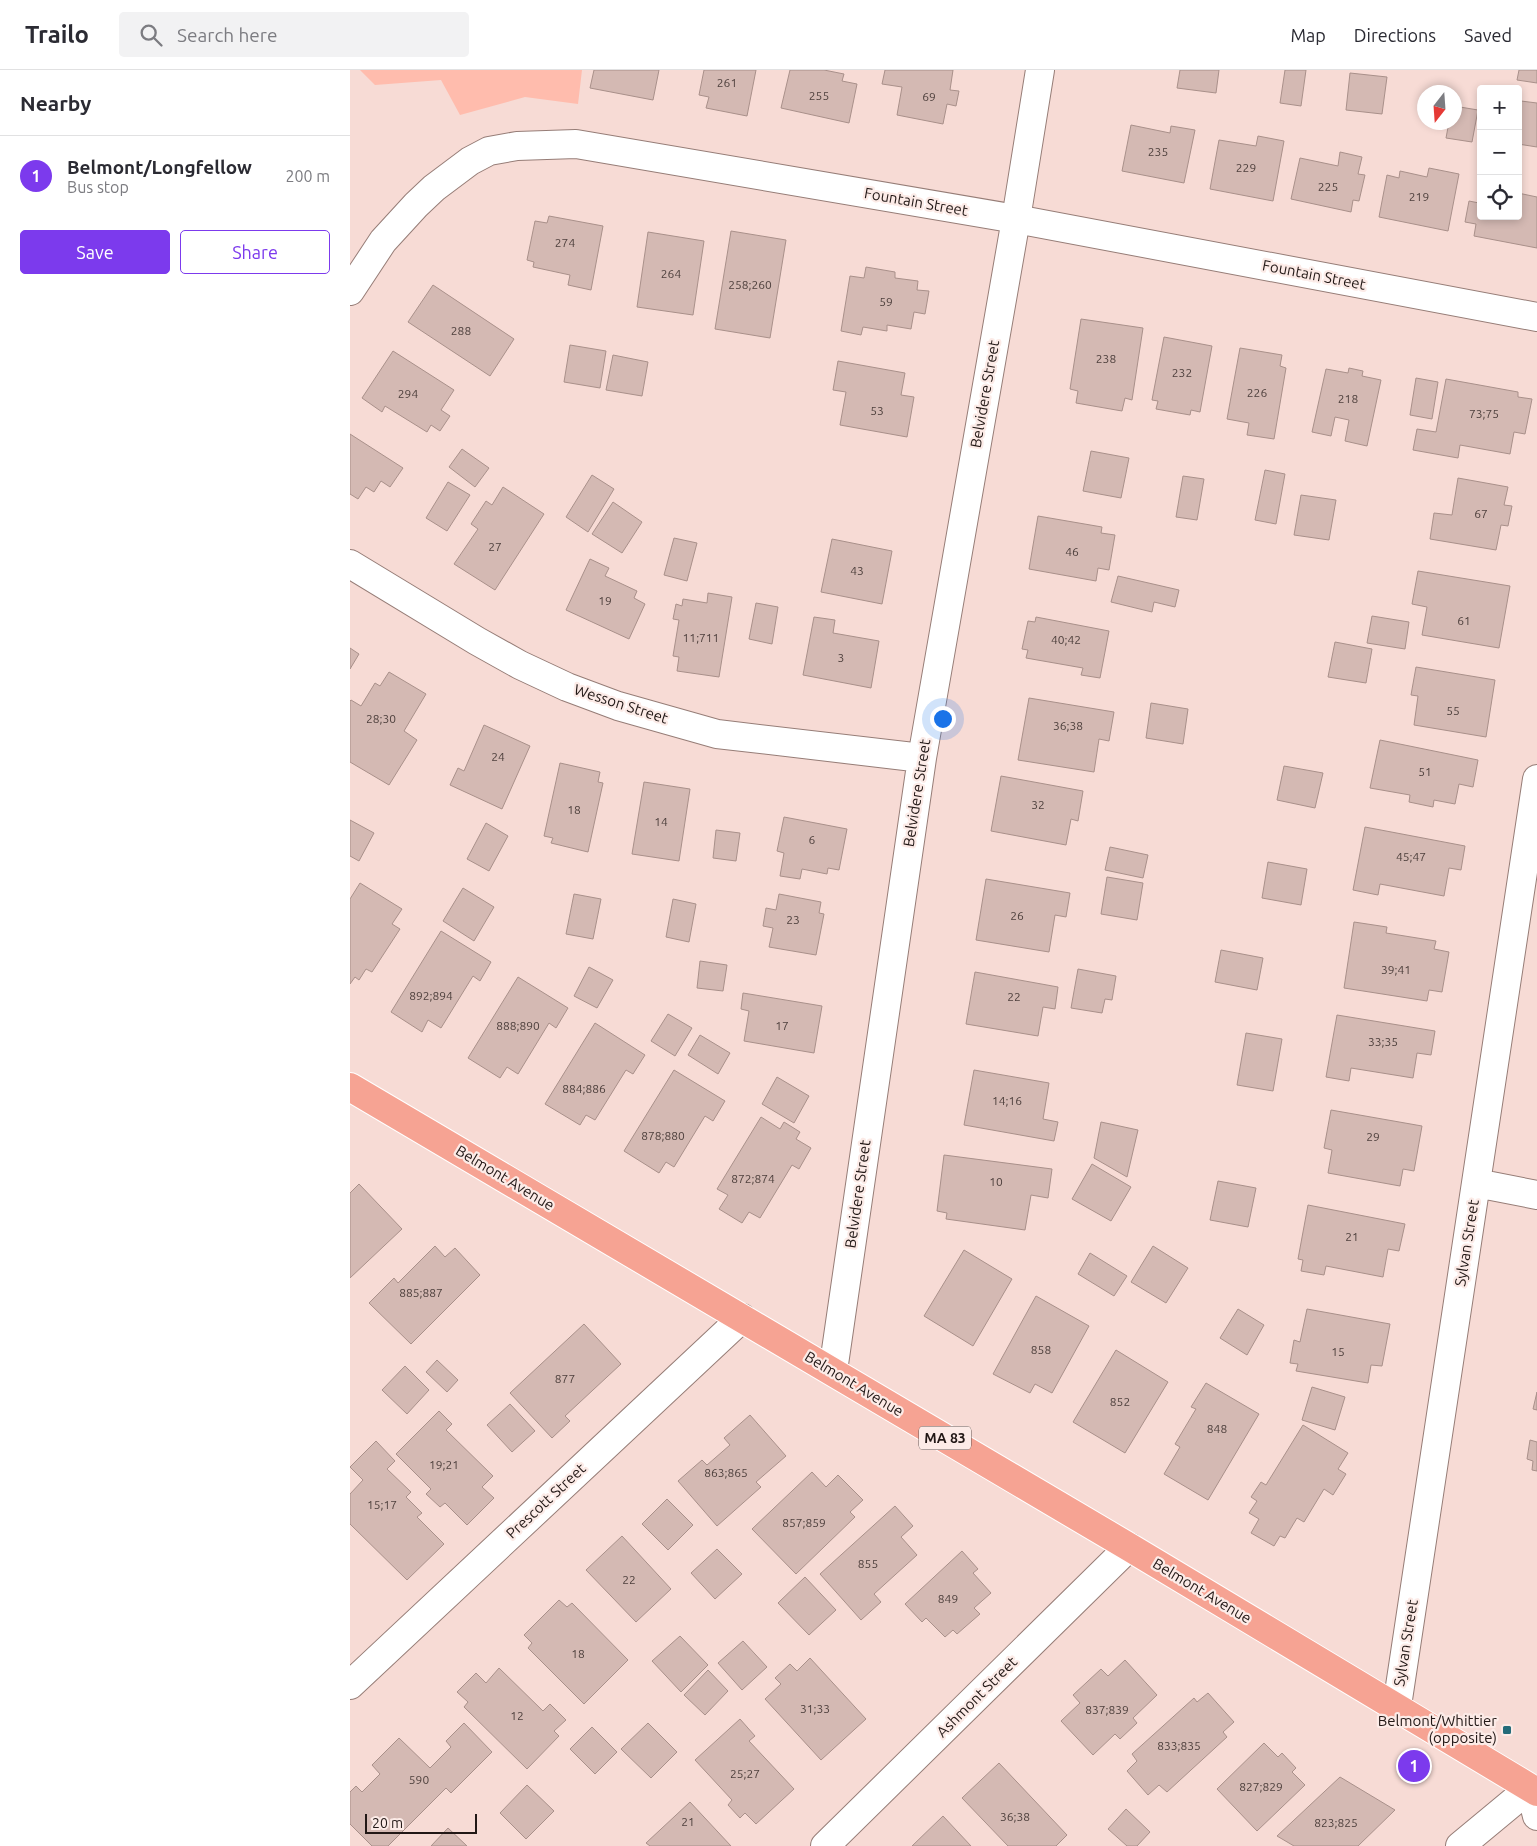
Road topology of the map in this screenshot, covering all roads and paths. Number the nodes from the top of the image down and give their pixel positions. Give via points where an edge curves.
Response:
1 (1040, 70) edge
2 (1016, 220) junction
3 (350, 291) edge
4 (1537, 317) edge
5 (350, 564) edge
6 (922, 758) junction
7 (1537, 779) edge
8 (350, 1087) edge
9 (1476, 1183) junction
10 (1537, 1195) edge
11 (742, 1318) junction
12 (833, 1371) junction
13 (1129, 1547) junction
14 (350, 1685) edge
15 (1397, 1706) junction
16 (1534, 1790) edge
17 (1537, 1816) edge
18 (825, 1846) edge
19 (1460, 1846) edge

1 - 2 street, Belvidere Street
2 - 3 street, Fountain Street via 576,144 517,146 489,151 434,188 383,241
2 - 4 street, Fountain Street
2 - 6 street, Belvidere Street
5 - 6 street, Wesson Street via 520,664 567,687 618,706 716,734
6 - 12 street, Belvidere Street
7 - 9 street, Sylvan Street
8 - 11 main road, Belmont Avenue / MA 83
9 - 10 street
9 - 15 street, Sylvan Street
11 - 12 main road, Belmont Avenue / MA 83
11 - 14 street, Prescott Street
12 - 13 main road, Belmont Avenue / MA 83
13 - 15 main road, Belmont Avenue / MA 83
13 - 18 street, Ashmont Street
15 - 16 main road, Belmont Avenue / MA 83
16 - 17 street
16 - 19 street

